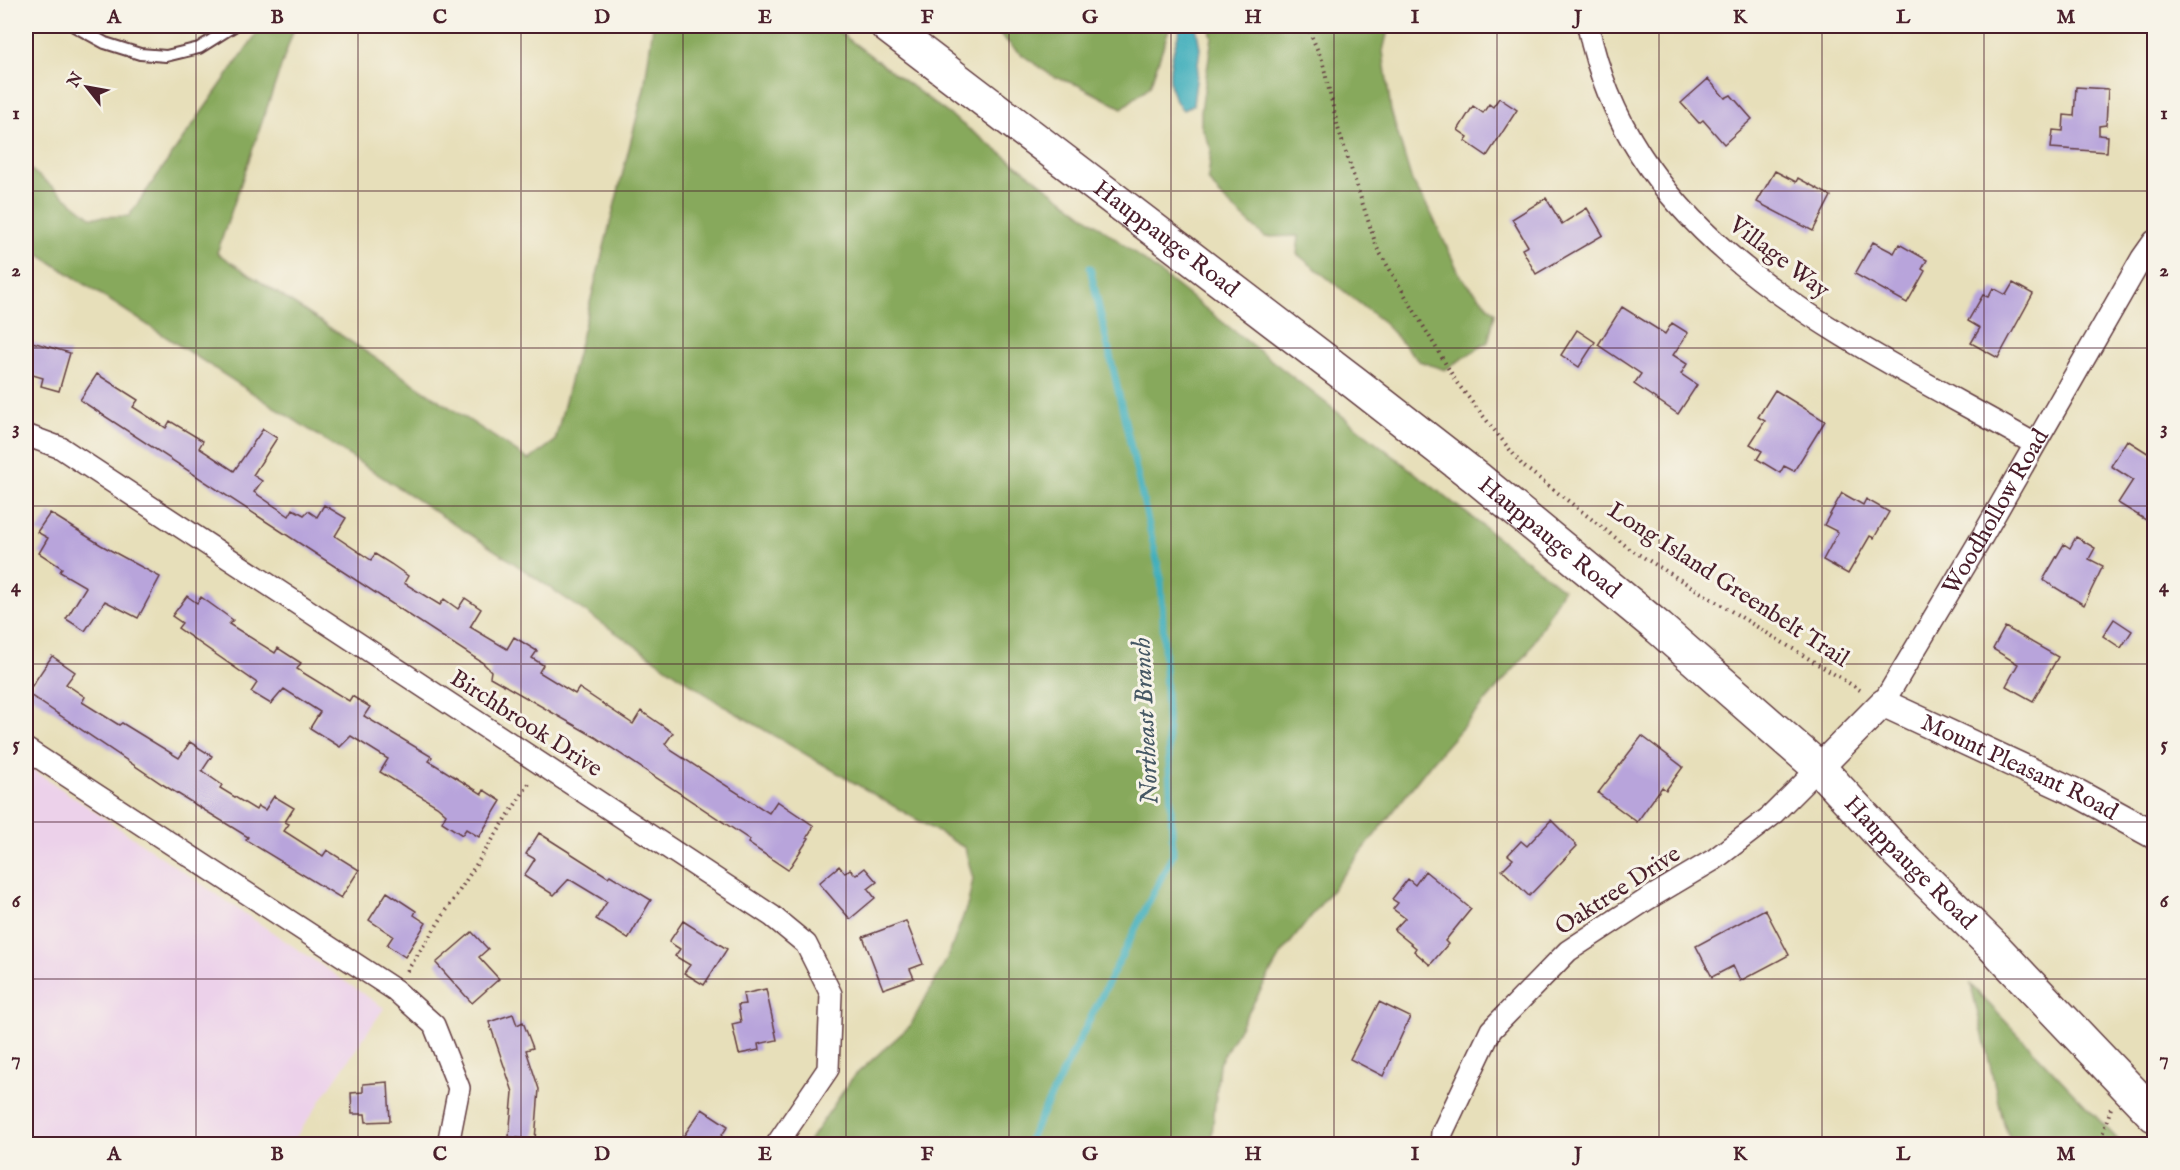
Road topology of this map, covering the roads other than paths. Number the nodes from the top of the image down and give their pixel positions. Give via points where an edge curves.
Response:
1 (74, 26) edge
2 (234, 26) edge
3 (887, 26) edge
4 (1588, 26) edge
5 (2150, 255) edge
6 (26, 435) edge
7 (2034, 443) junction
8 (1882, 703) junction
9 (26, 749) edge
10 (1819, 768) junction
11 (2154, 835) edge
12 (2154, 1115) edge
13 (448, 1144) edge
14 (777, 1144) edge
15 (1441, 1144) edge

1 - 2 lane via 105,43 140,54 166,56 199,48
3 - 10 main road, Hauppauge Road via 1477,478 1659,628
4 - 7 street, Village Way via 1594,58 1630,141 1677,204 1724,253 1791,304
5 - 7 street, Woodhollow Road
6 - 14 street, Birchbrook Drive via 61,448 772,916 806,944 831,994 828,1069
7 - 8 street, Woodhollow Road
8 - 10 street, Woodhollow Road
8 - 11 street, Mount Pleasant Road via 2077,793
9 - 13 street via 395,990 434,1025 459,1088
10 - 12 main road, Hauppauge Road
10 - 15 street, Oaktree Drive via 1771,816 1715,860 1568,951 1491,1030 1442,1133

